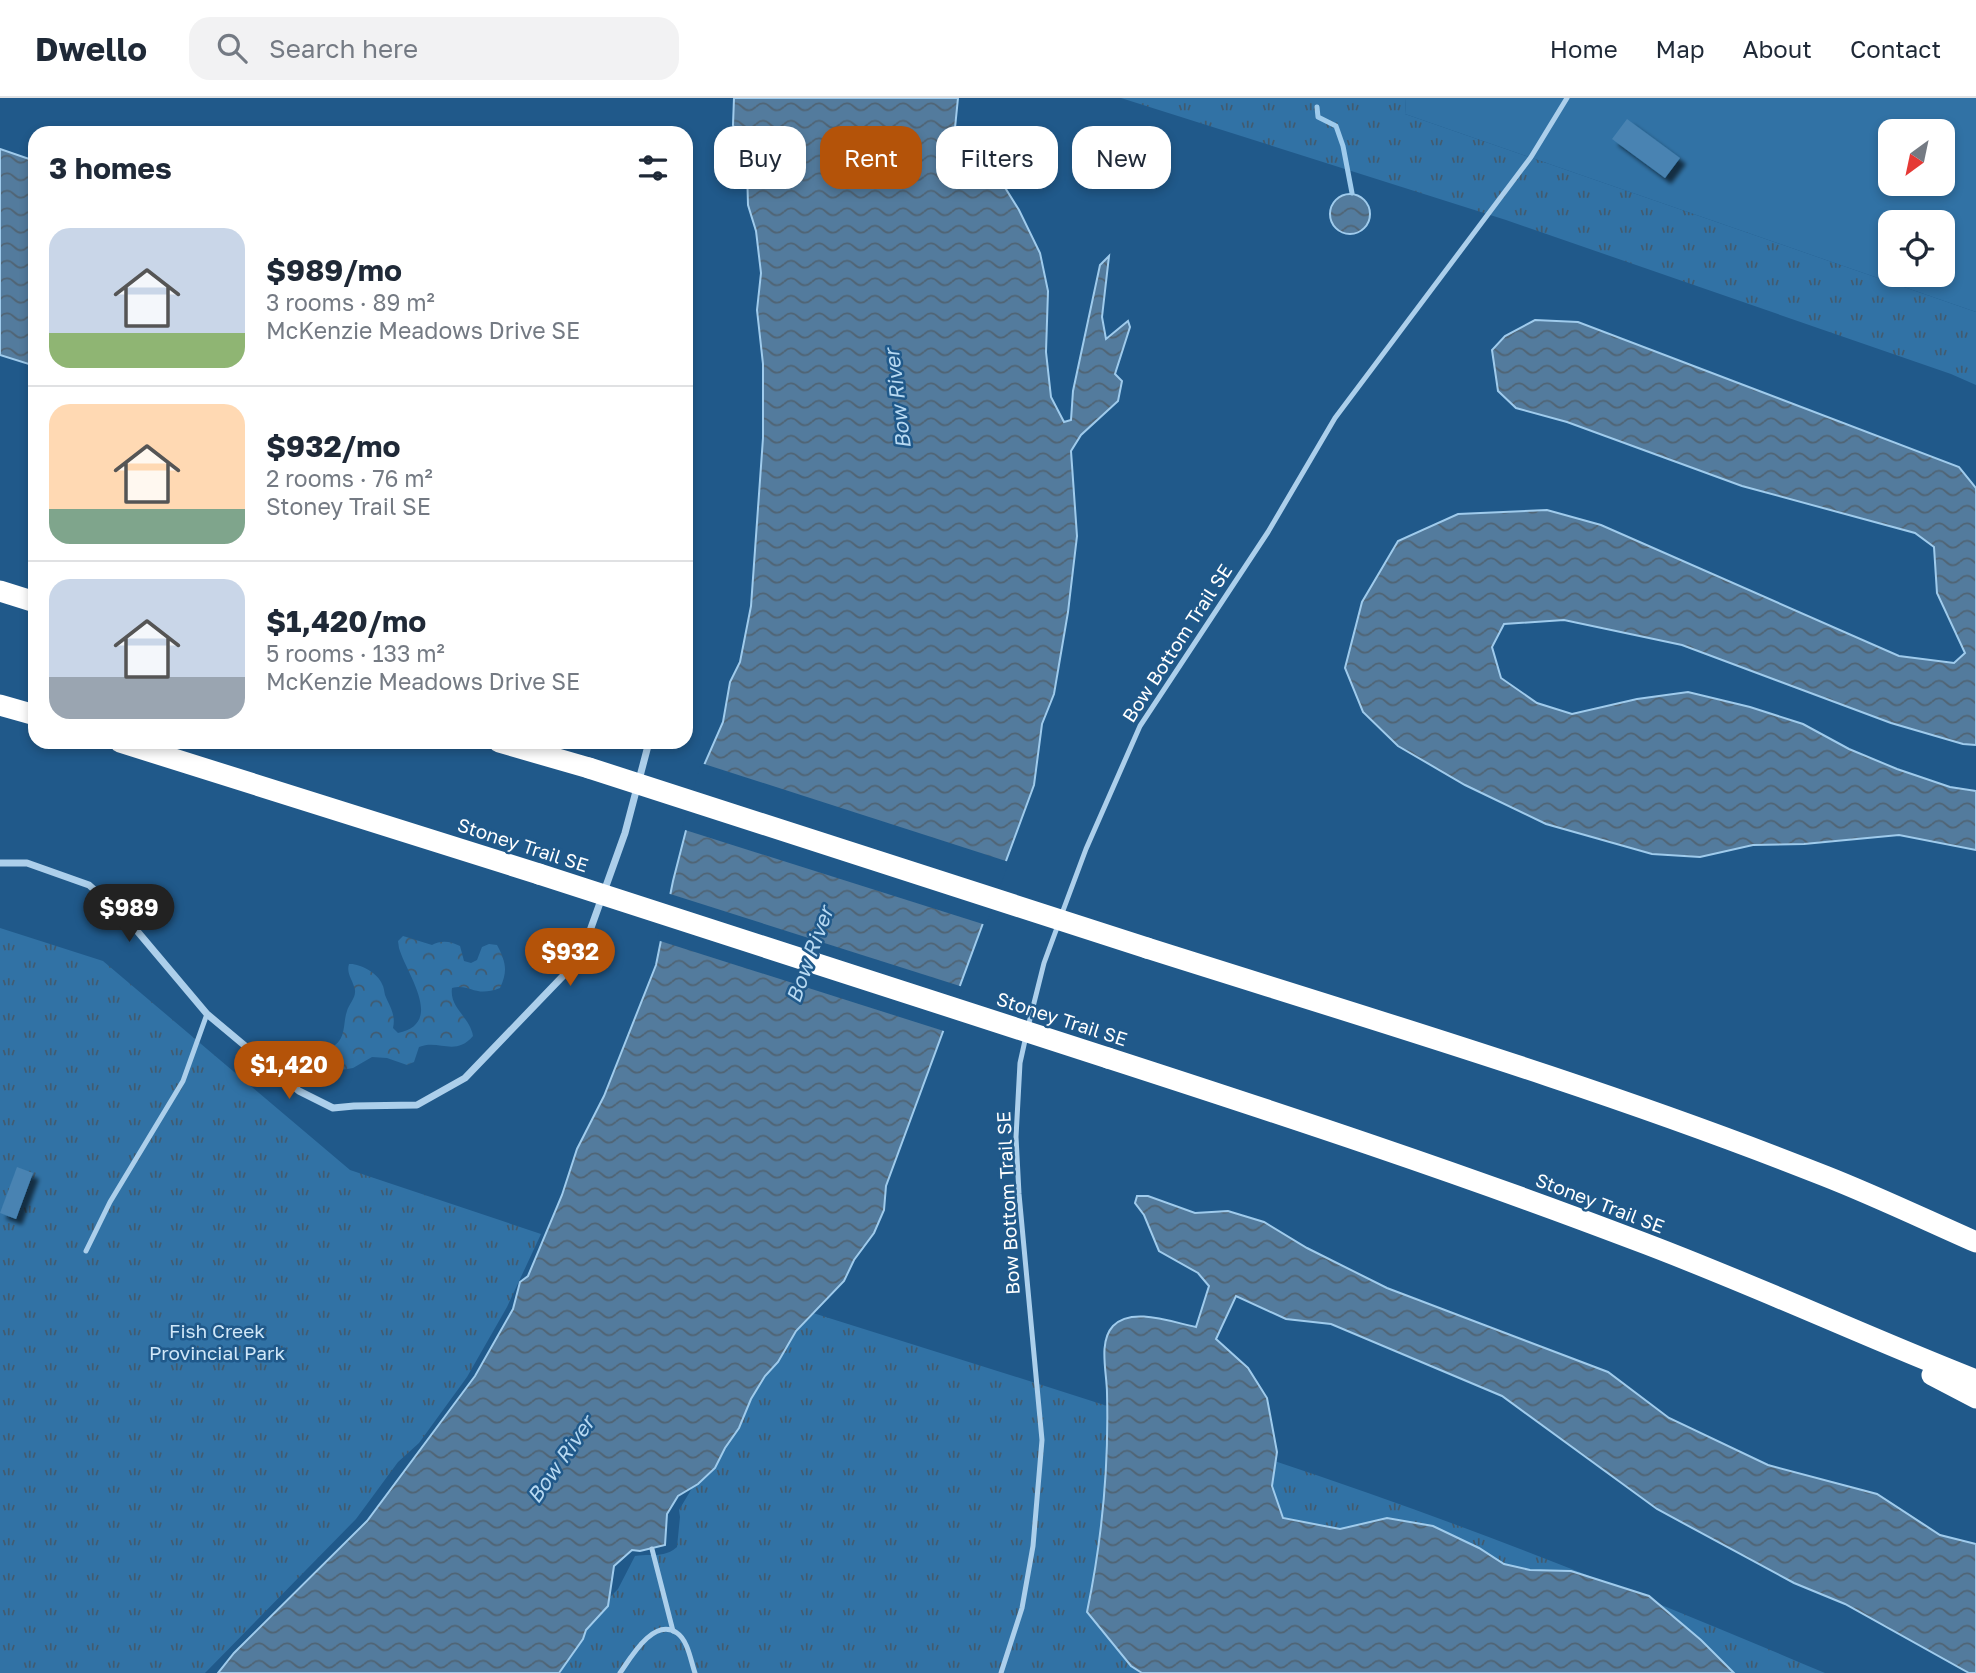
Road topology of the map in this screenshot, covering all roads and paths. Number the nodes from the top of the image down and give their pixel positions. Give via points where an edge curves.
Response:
1 (1567, 98) edge
2 (0, 591) edge
3 (28, 600) edge
4 (0, 705) edge
5 (28, 713) edge
6 (142, 749) edge
7 (523, 749) edge
8 (647, 749) edge
9 (0, 863) edge
10 (207, 1014) junction
11 (1826, 1176) junction
12 (1976, 1230) edge
13 (1976, 1242) edge
14 (86, 1251) dead end
15 (1784, 1299) junction
16 (1976, 1380) edge
17 (1976, 1398) edge
18 (652, 1549) dead end
19 (673, 1631) junction
20 (620, 1673) edge
21 (695, 1673) edge
22 (1001, 1673) edge

1 - 22 lane, Bow Bottom Trail SE via 1531,157 1335,418 1268,532 1140,726 1048,951 1020,1063 1016,1137 1042,1440 1033,1546
2 - 3 highway
4 - 5 highway
6 - 15 highway, Stoney Trail SE, bridge via 1381,1147
7 - 11 highway, bridge via 1480,1054
8 - 10 street via 625,833 587,939 562,976 465,1078 416,1105 333,1108 299,1091
9 - 10 street via 27,863 89,885 127,919
10 - 14 lane via 183,1081
11 - 12 highway
11 - 13 highway
15 - 16 highway, Stoney Trail SE
15 - 17 highway
18 - 19 lane
19 - 20 lane via 651,1633
19 - 21 lane via 683,1640

